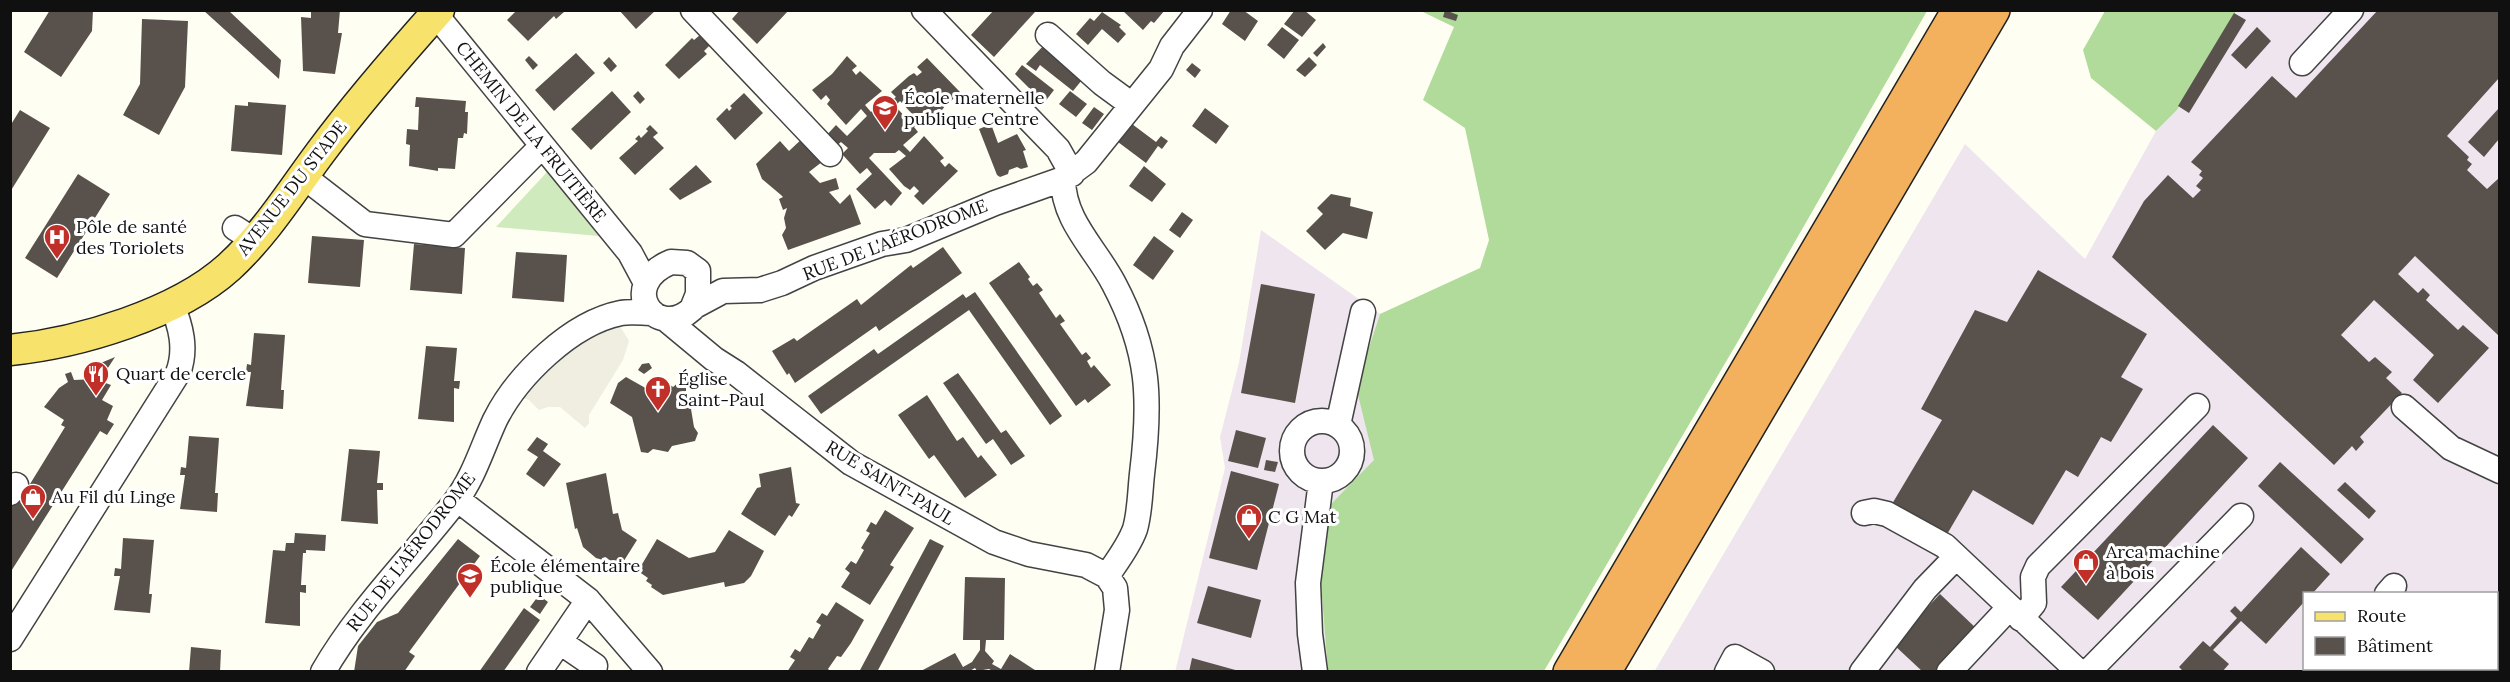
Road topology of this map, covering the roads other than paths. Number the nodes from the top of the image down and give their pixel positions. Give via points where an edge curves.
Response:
1 (693, 10) edge
2 (924, 10) edge
3 (1200, 10) edge
4 (1959, 10) edge
5 (1993, 10) edge
6 (2351, 10) edge
7 (435, 12) edge
8 (1048, 35) dead end
9 (2302, 63) dead end
10 (1132, 105) junction
11 (542, 146) junction
12 (830, 153) dead end
13 (303, 176) junction
14 (1068, 177) junction
15 (630, 253) junction
16 (670, 262) junction
17 (698, 271) junction
18 (644, 286) junction
19 (723, 291) junction
20 (171, 303) junction
21 (693, 307) junction
22 (1363, 312) dead end
23 (621, 313) junction
24 (660, 316) junction
25 (697, 343) junction
26 (10, 350) edge
27 (2197, 406) dead end
28 (2404, 407) dead end
29 (1338, 425) junction
30 (2499, 471) edge
31 (1321, 481) junction
32 (457, 499) junction
33 (1864, 513) dead end
34 (2241, 516) dead end
35 (1950, 552) junction
36 (1107, 576) junction
37 (588, 600) junction
38 (2015, 613) junction
39 (10, 639) edge
40 (560, 642) junction
41 (1871, 668) edge
42 (323, 672) edge
43 (539, 672) edge
44 (591, 672) edge
45 (650, 672) edge
46 (1107, 672) edge
47 (1315, 672) edge
48 (1570, 672) edge
49 (1604, 672) edge
50 (1727, 672) edge
51 (1762, 672) edge
52 (1949, 672) edge
53 (2079, 672) edge
54 (2088, 672) edge

1 - 12 street via 729,61
2 - 14 street via 1058,149
3 - 10 street, RUE DE L'AÉRODROME
4 - 48 highway
5 - 49 highway
6 - 9 street
7 - 11 street, CHEMIN DE LA FRUITIÈRE
7 - 13 main road, AVENUE DU STADE via 370,86
8 - 10 street
10 - 14 street, RUE DE L'AÉRODROME via 1086,162
11 - 13 street via 454,235 363,224
11 - 15 street, CHEMIN DE LA FRUITIÈRE
13 - 20 main road, AVENUE DU STADE via 245,234 213,279
14 - 19 street, RUE DE L'AÉRODROME via 906,240 882,244 760,290
14 - 36 street via 1068,212 1105,267 1125,306 1146,379 1148,422 1135,527
15 - 16 street
15 - 18 street, CHEMIN DE LA FRUITIÈRE
16 - 17 street via 687,264
16 - 18 street, RUE DE L'AÉRODROME via 651,272
17 - 19 street
17 - 21 street via 700,282
18 - 23 street, RUE DE L'AÉRODROME
18 - 24 street via 645,303
19 - 21 street, RUE DE L'AÉRODROME
20 - 26 main road, AVENUE DU STADE via 96,333
20 - 39 street via 183,347 178,373
21 - 24 street, RUE DE L'AÉRODROME via 676,319
21 - 25 street
22 - 29 street
23 - 24 street, RUE DE L'AÉRODROME
23 - 32 street, RUE DE L'AÉRODROME via 566,339 533,368 502,407 477,467
24 - 25 street, RUE SAINT-PAUL
25 - 36 street, RUE SAINT-PAUL via 808,432 862,469 994,542 1029,554 1086,565
27 - 38 street via 2038,566 2033,577 2034,603
28 - 30 street via 2451,448
29 - 31 street via 1350,440 1351,459 1340,475
29 - 31 street via 1319,421 1310,424 1294,443 1298,468
31 - 47 street via 1308,584
32 - 37 street
32 - 42 street, RUE DE L'AÉRODROME via 358,620
33 - 35 street via 1887,514
34 - 54 street
35 - 38 street
35 - 41 street
36 - 46 street via 1115,588 1117,610
37 - 40 street
37 - 45 street
38 - 52 street
38 - 53 street
40 - 43 street
40 - 44 street via 595,666
50 - 51 street via 1735,657

